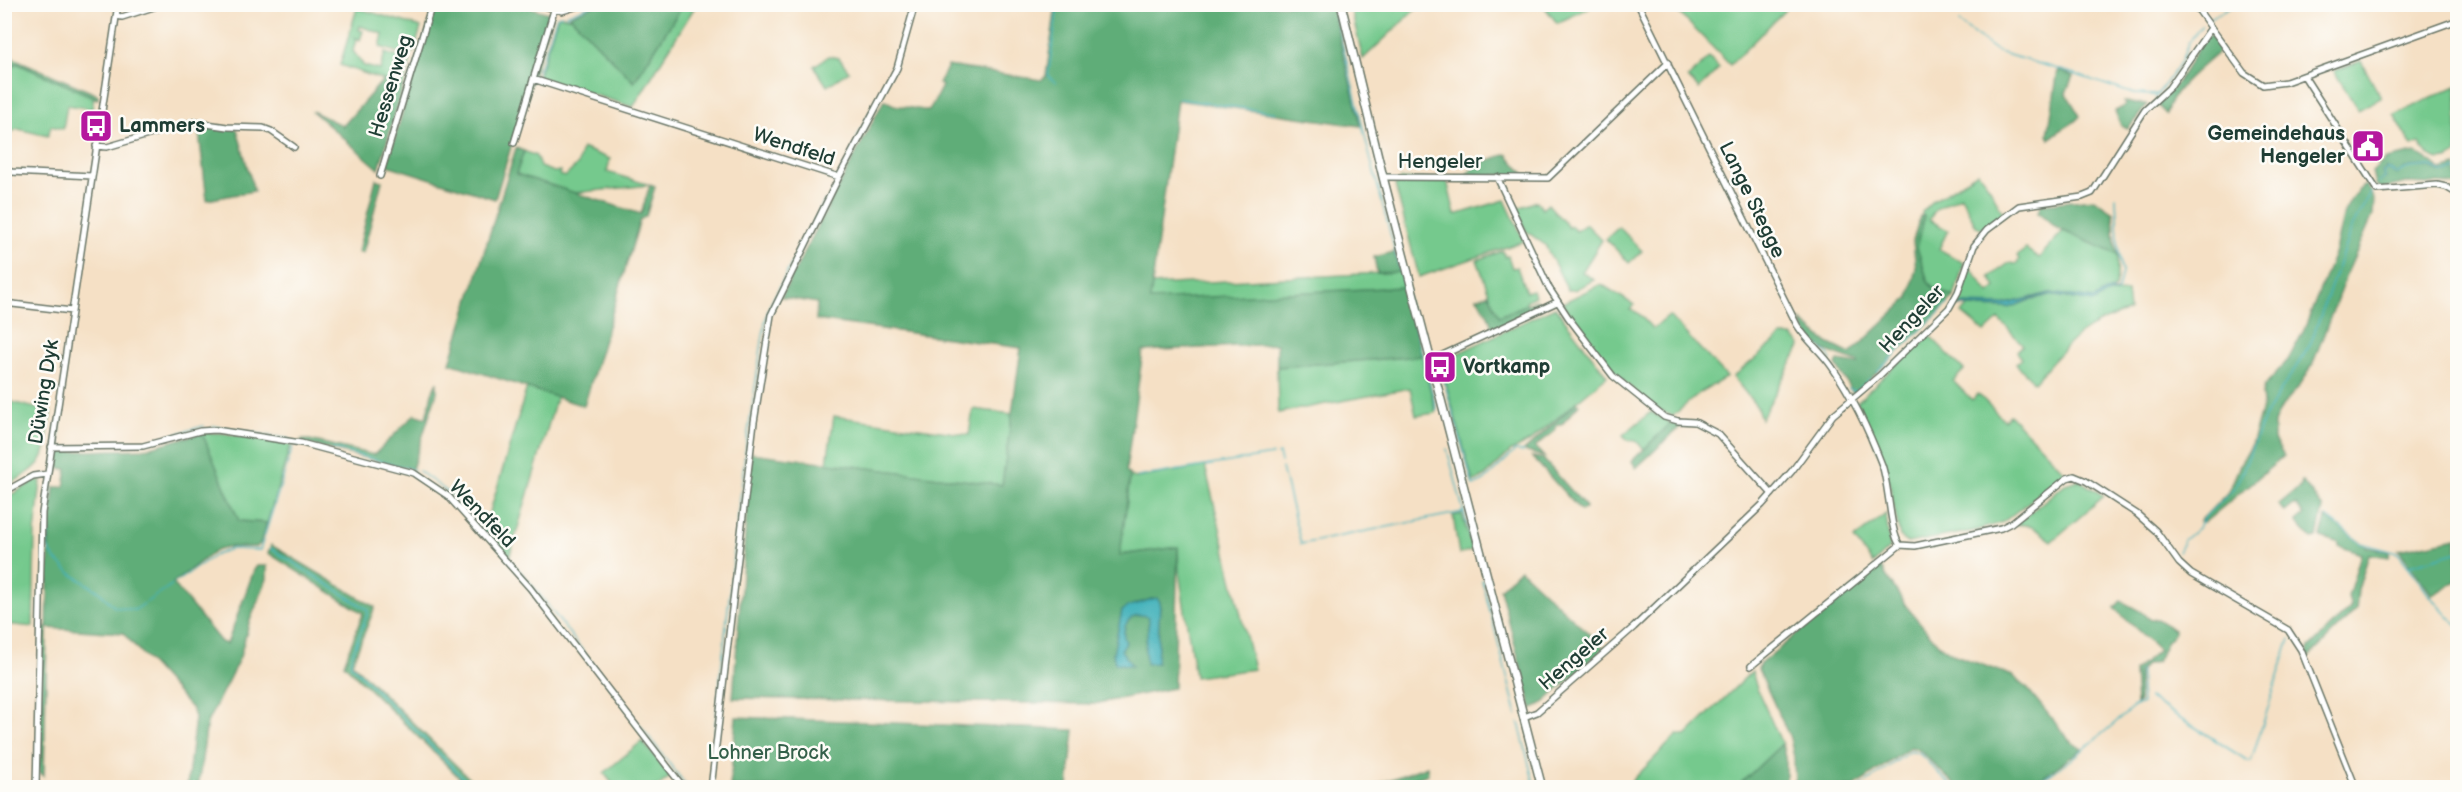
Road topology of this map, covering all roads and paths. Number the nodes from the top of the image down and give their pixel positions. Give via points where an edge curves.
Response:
1 (118, 4) edge
2 (163, 4) edge
3 (432, 4) edge
4 (536, 4) edge
5 (585, 4) edge
6 (915, 4) edge
7 (1341, 4) edge
8 (1638, 4) edge
9 (2194, 4) edge
10 (554, 10) junction
11 (116, 16) junction
12 (2457, 20) edge
13 (2211, 28) junction
14 (1668, 63) junction
15 (2304, 76) junction
16 (533, 79) junction
17 (514, 143) dead end
18 (96, 146) junction
19 (294, 147) dead end
20 (4, 167) edge
21 (92, 176) junction
22 (380, 176) dead end
23 (839, 177) junction
24 (1383, 177) junction
25 (1497, 177) junction
26 (2457, 194) edge
27 (1557, 302) junction
28 (4, 303) edge
29 (72, 311) junction
30 (1432, 360) junction
31 (1852, 400) junction
32 (51, 447) junction
33 (47, 474) junction
34 (4, 492) edge
35 (1772, 494) junction
36 (1900, 545) junction
37 (1751, 666) dead end
38 (1524, 717) junction
39 (36, 788) edge
40 (684, 788) edge
41 (711, 788) edge
42 (1542, 788) edge
43 (2356, 788) edge

1 - 11 street, Düwing Dyk
2 - 11 street
3 - 22 street, Hessenweg
4 - 10 street
5 - 10 street
6 - 23 street, Wendfeld via 900,63
7 - 24 main road
8 - 14 street, Lange Stegge
9 - 13 street
10 - 16 street
11 - 18 street, Düwing Dyk
12 - 15 street
13 - 15 street via 2254,81 2273,85
13 - 31 street, Hengeler via 2169,88 2145,110 2092,193 2019,206 1994,223 1974,246 1949,308
14 - 25 street, Hengeler via 1553,175 1543,179
14 - 31 street, Lange Stegge via 1797,325 1828,362
15 - 26 street via 2377,190 2438,185
16 - 17 street
16 - 23 street, Wendfeld
18 - 19 street via 107,147 193,122 263,128
18 - 21 street, Düwing Dyk
20 - 21 street via 11,172
21 - 29 street, Düwing Dyk
23 - 41 street, Wendfeld via 771,315 754,422
24 - 25 street, Hengeler
24 - 30 main road
25 - 27 street, Hengeler
27 - 30 street
27 - 35 street, Hengeler via 1618,381 1664,417 1695,422 1718,434
28 - 29 street
29 - 32 street, Düwing Dyk
30 - 38 main road
31 - 35 street, Hengeler via 1825,423
31 - 36 street, Lange Stegge via 1882,465
32 - 33 street, Düwing Dyk
32 - 40 street, Wendfeld via 143,446 216,430 301,443 414,473 448,496 530,588
33 - 34 street via 33,476
33 - 39 street, Düwing Dyk via 41,528
35 - 38 street, Hengeler via 1634,627 1537,712
36 - 37 street
36 - 43 street via 1915,546 2001,528 2067,478 2074,476 2086,481 2150,524 2191,574 2288,630 2301,650
38 - 42 main road

